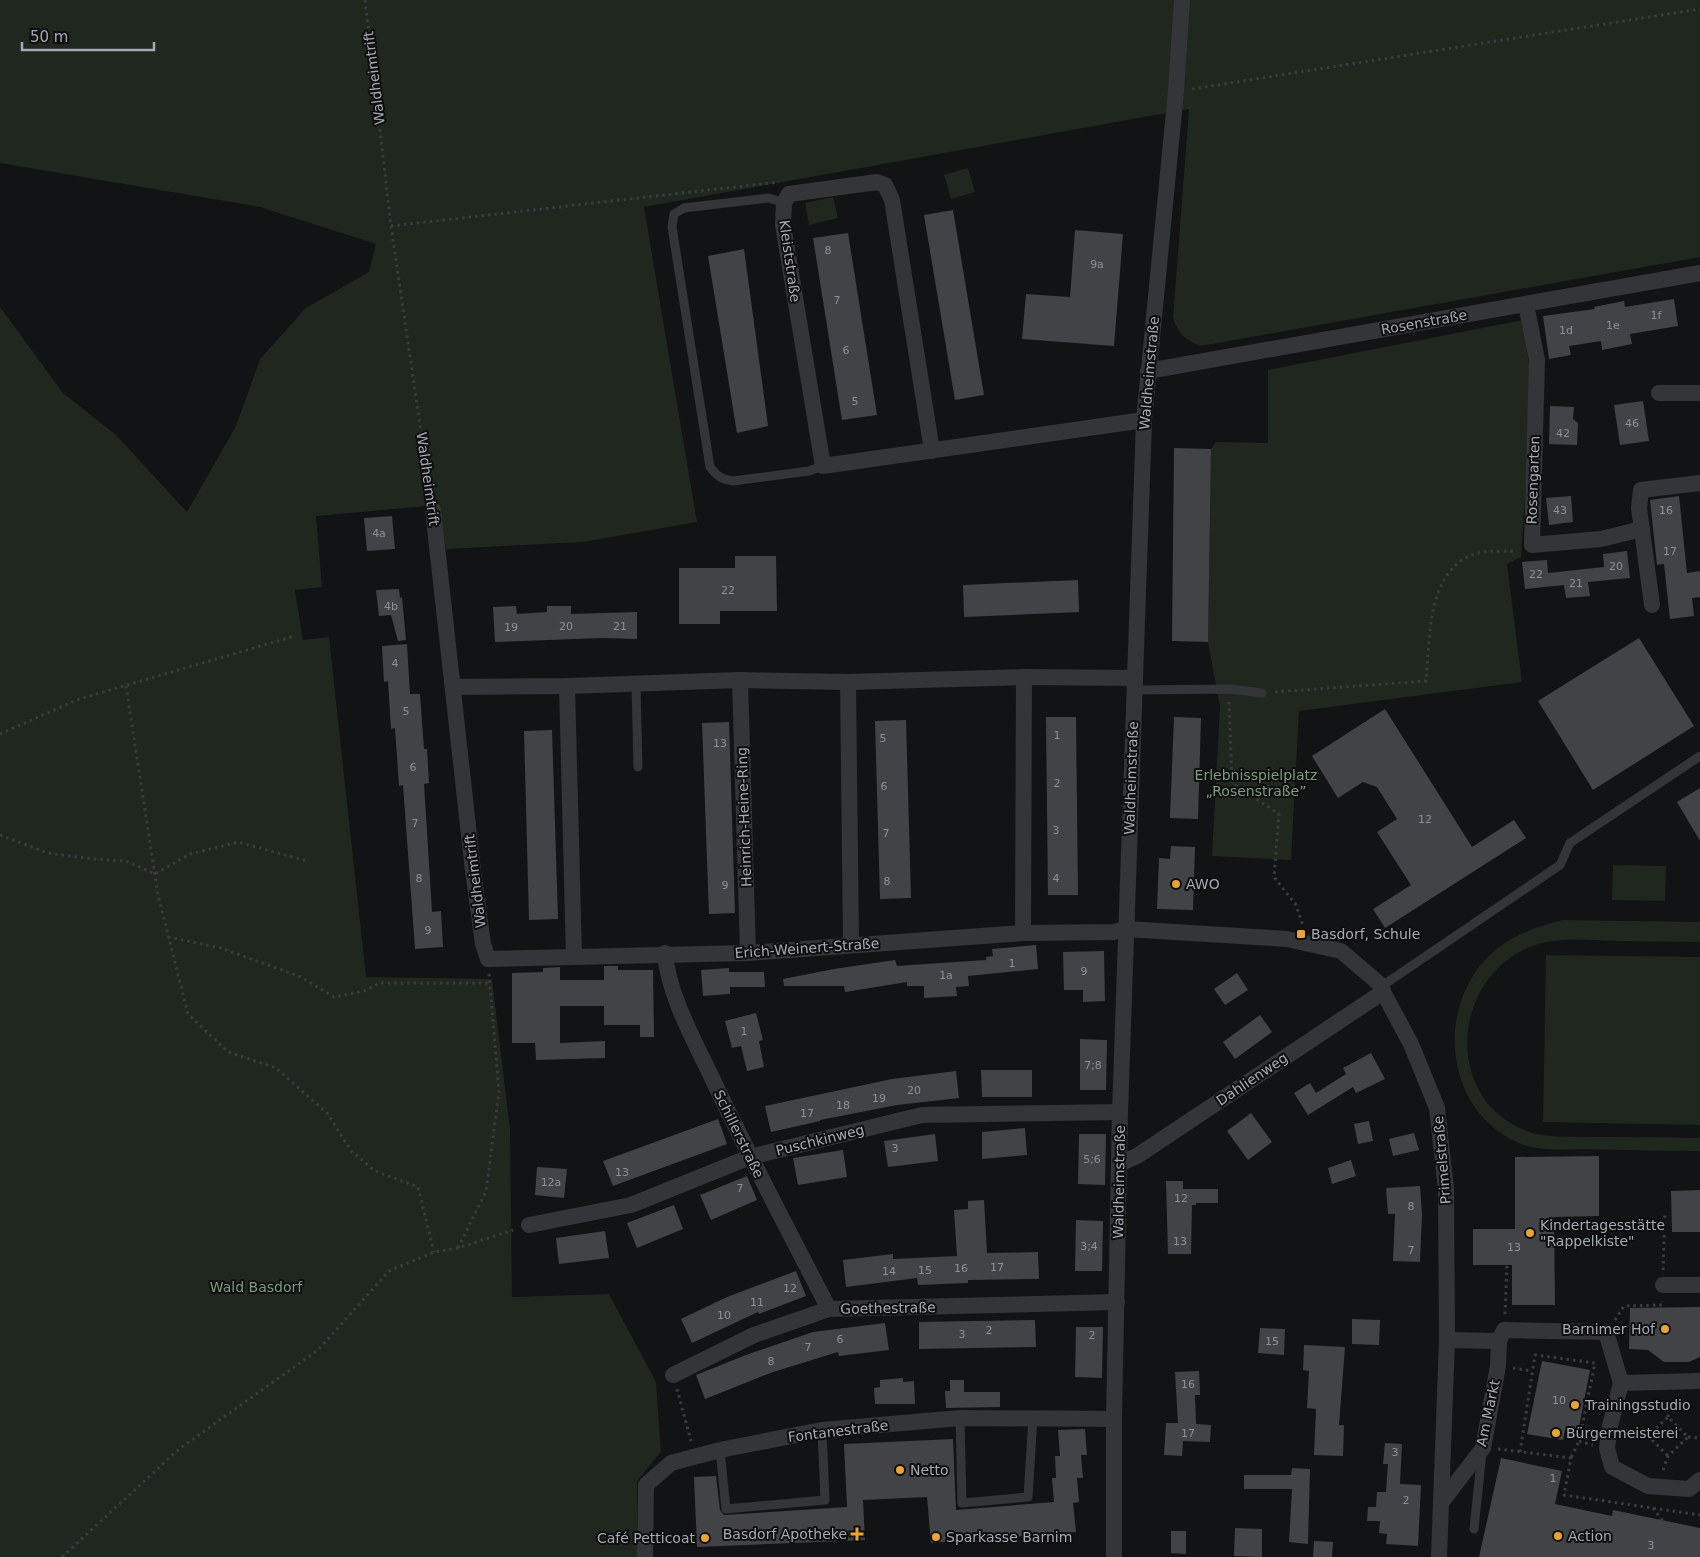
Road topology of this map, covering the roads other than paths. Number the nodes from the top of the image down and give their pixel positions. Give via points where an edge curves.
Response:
1 (1182, 0) edge
2 (786, 199) junction
3 (1700, 273) edge
4 (1526, 304) junction
5 (1148, 370) junction
6 (1660, 393) dead end
7 (1700, 393) edge
8 (1144, 420) junction
9 (932, 451) junction
10 (823, 466) junction
11 (1700, 483) edge
12 (433, 510) road end
13 (1642, 529) junction
14 (1652, 605) dead end
15 (1024, 677) junction
16 (740, 680) junction
17 (848, 682) junction
18 (636, 684) junction
19 (1135, 684) junction
20 (567, 686) junction
21 (454, 687) junction
22 (1262, 693) road end
23 (1700, 756) edge
24 (638, 767) dead end
25 (1126, 928) junction
26 (1024, 933) junction
27 (851, 944) junction
28 (666, 953) junction
29 (748, 953) junction
30 (488, 958) joint
31 (574, 958) junction
32 (1382, 989) junction
33 (1120, 1112) junction
34 (750, 1157) junction
35 (1119, 1164) junction
36 (529, 1225) road end
37 (1663, 1285) road end
38 (1700, 1285) edge
39 (1117, 1302) junction
40 (829, 1309) junction
41 (1502, 1335) junction
42 (1447, 1340) junction
43 (673, 1375) road end
44 (1700, 1381) edge
45 (1621, 1383) junction
46 (1033, 1417) junction
47 (960, 1418) junction
48 (1114, 1419) junction
49 (822, 1430) junction
50 (1483, 1448) junction
51 (720, 1450) junction
52 (1700, 1480) edge
53 (1441, 1503) junction
54 (1474, 1529) dead end
55 (645, 1557) edge
56 (1114, 1557) edge
57 (1439, 1557) edge

1 - 5 street, Waldheimstraße
2 - 9 street via 877,182 886,186 892,200
2 - 10 street, Kleiststraße via 783,225
2 - 10 lane via 684,208 674,214 672,227 710,466 716,475 733,481 809,471
3 - 4 street, Rosenstraße
4 - 5 street, Rosenstraße
4 - 13 street, Rosengarten via 1537,360 1532,545 1601,539
5 - 8 street, Waldheimstraße
6 - 7 street
8 - 9 street
8 - 19 street, Waldheimstraße
9 - 10 street
11 - 13 street via 1641,490
12 - 21 street, Waldheimtrift
13 - 14 street
15 - 17 street
15 - 19 street
15 - 26 street
16 - 17 street
16 - 18 street
16 - 29 street, Heinrich-Heine-Ring
17 - 27 street
18 - 20 street
18 - 24 lane
19 - 22 lane
19 - 25 street, Waldheimstraße
20 - 21 street
20 - 31 street
21 - 30 street, Waldheimtrift via 482,944
23 - 32 lane via 1570,842 1560,865
25 - 26 street, Erich-Weinert-Straße via 1114,932
25 - 32 street, Primelstraße via 1309,943 1341,951
25 - 33 street, Waldheimstraße
26 - 27 street, Erich-Weinert-Straße
27 - 29 street, Erich-Weinert-Straße
28 - 29 street, Erich-Weinert-Straße
28 - 31 street, Erich-Weinert-Straße
28 - 34 street, Schillerstraße via 667,973 694,1041
30 - 31 street, Erich-Weinert-Straße
32 - 35 street, Dahlienweg via 1137,1156
32 - 42 street, Primelstraße via 1411,1044 1437,1108 1446,1189
33 - 34 street, Puschkinweg via 922,1115
33 - 35 street, Waldheimstraße
34 - 36 street, Puschkinweg via 631,1205
34 - 40 street, Schillerstraße
35 - 39 street, Waldheimstraße
37 - 38 street
39 - 40 street, Goethestraße
39 - 48 street, Waldheimstraße
40 - 43 street, Goethestraße via 754,1335
41 - 42 street
41 - 45 street via 1606,1332
41 - 50 street, Am Markt
42 - 53 street, Primelstraße
44 - 45 street
45 - 52 street via 1607,1448 1612,1467 1657,1488 1689,1489
46 - 47 street, Fontanestraße
46 - 47 lane via 1028,1497 962,1503
46 - 48 street, Fontanestraße
47 - 49 street, Fontanestraße
48 - 56 street, Waldheimstraße
49 - 51 street, Fontanestraße
49 - 51 lane via 826,1500 726,1508
50 - 53 street, Am Markt
50 - 54 lane
51 - 55 street, Fontanestraße via 671,1463 646,1485
53 - 57 street, Primelstraße

